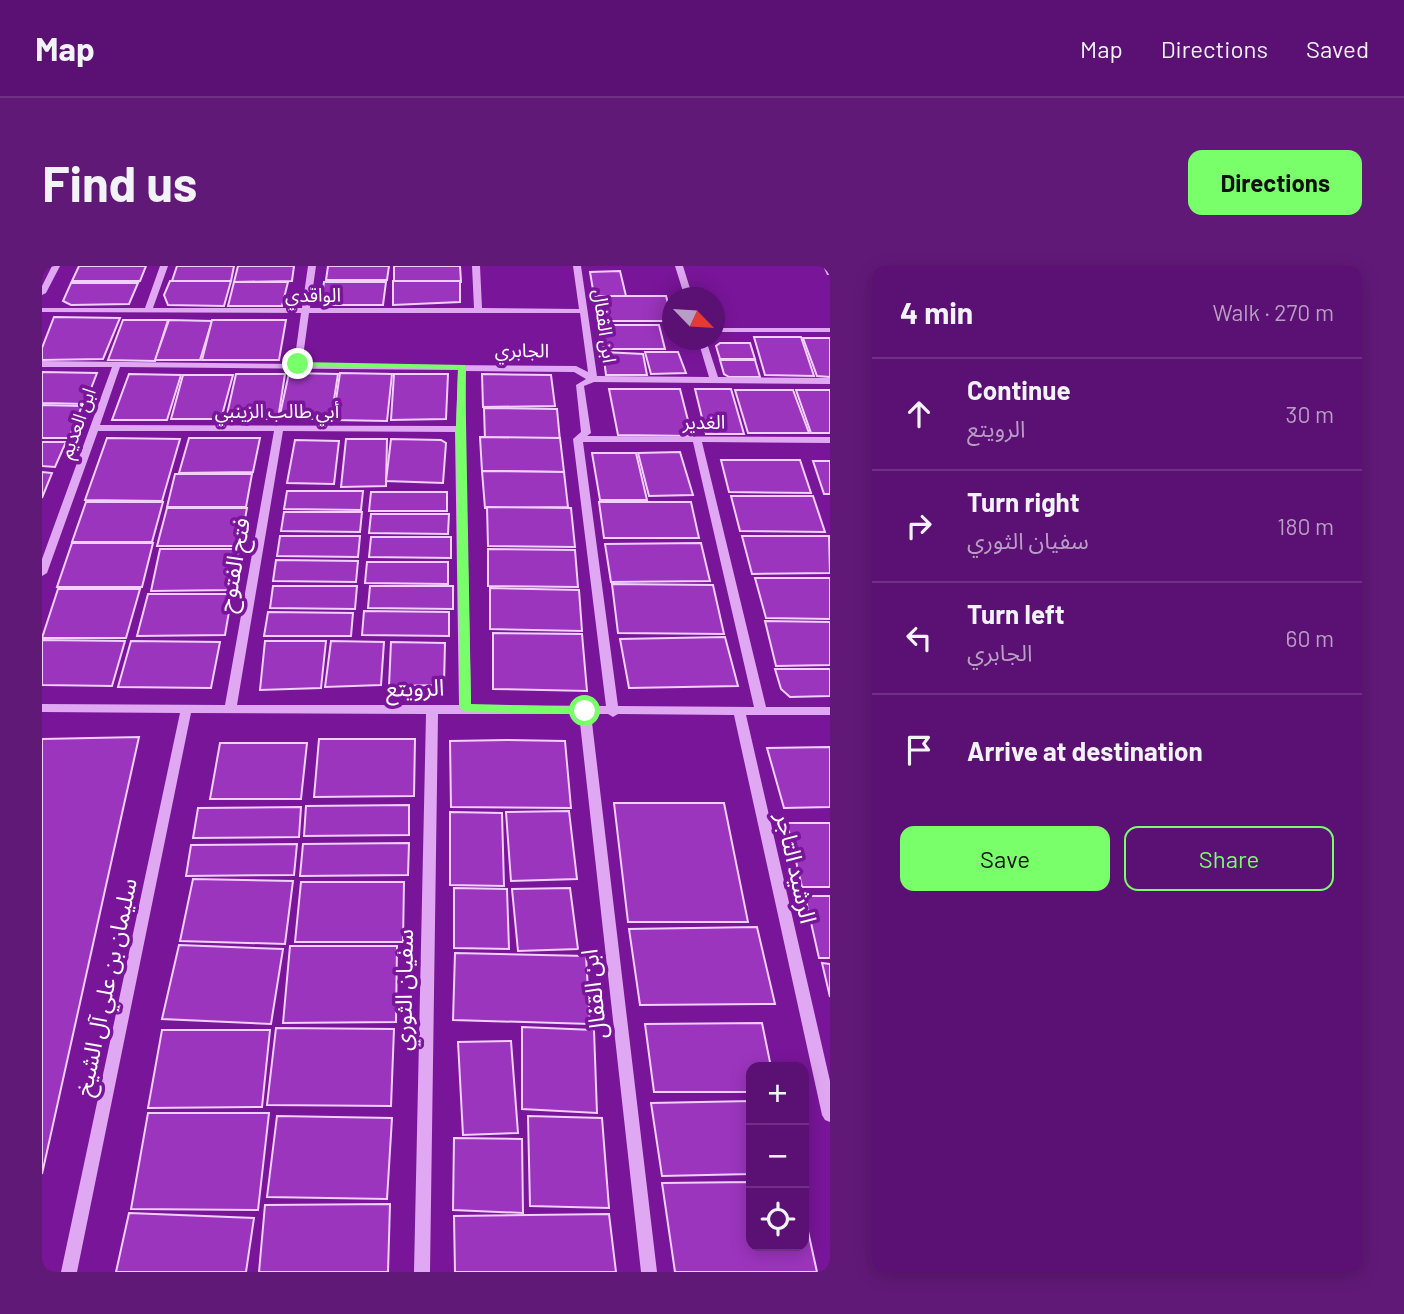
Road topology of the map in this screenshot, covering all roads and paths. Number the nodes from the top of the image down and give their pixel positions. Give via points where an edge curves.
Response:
1 (56, 266) edge
2 (163, 266) edge
3 (312, 266) edge
4 (476, 266) edge
5 (577, 266) edge
6 (679, 266) edge
7 (827, 266) edge
8 (830, 273) edge
9 (686, 287) edge
10 (44, 288) edge
11 (42, 310) edge
12 (148, 310) junction
13 (478, 310) junction
14 (305, 311) junction
15 (584, 311) junction
16 (725, 330) edge
17 (830, 330) edge
18 (705, 350) edge
19 (42, 364) edge
20 (298, 364) junction
21 (117, 365) junction
22 (462, 367) junction
23 (593, 379) junction
24 (714, 380) junction
25 (830, 381) edge
26 (94, 428) junction
27 (279, 428) junction
28 (460, 429) junction
29 (578, 439) junction
30 (697, 440) junction
31 (830, 440) edge
32 (42, 573) edge
33 (42, 708) edge
34 (432, 708) junction
35 (465, 708) junction
36 (186, 710) junction
37 (229, 710) junction
38 (585, 711) junction
39 (739, 711) junction
40 (830, 711) edge
41 (761, 712) junction
42 (613, 713) junction
43 (830, 1115) edge
44 (69, 1272) edge
45 (422, 1272) edge
46 (649, 1272) edge

1 - 10 street
2 - 12 street
3 - 14 street
4 - 13 street
5 - 15 street, ابن القفال
6 - 9 street
7 - 8 street
11 - 12 street, الواقدي
12 - 14 street, الواقدي
13 - 14 street, الواقدي
13 - 15 street, الواقدي
14 - 20 street
15 - 23 street, ابن القفال
16 - 17 street
18 - 24 street
19 - 21 street, الجابري
20 - 21 street, الجابري
20 - 22 street, الجابري
21 - 26 street, ابن العديم
22 - 23 street, الجابري via 576,369
22 - 28 street
23 - 24 street, الجابري
23 - 29 street, ابن القفال via 580,385 586,433
24 - 25 street, الجابري
26 - 27 street, أبي طالب الزينبي
26 - 32 street, ابن العديم
27 - 28 street, أبي طالب الزينبي
27 - 37 street, فتح الفتوح
28 - 35 street
29 - 30 street, الغدير
29 - 42 street, ابن القفال
30 - 31 street, الغدير
30 - 41 street
33 - 36 street, الرويتع
34 - 35 street, الرويتع
34 - 37 street, الرويتع
34 - 45 street, سفيان الثوري
35 - 38 street, الرويتع
36 - 37 street, الرويتع
36 - 44 street, سليمان بن علي آل الشيخ
38 - 42 street, الرويتع
38 - 46 street, ابن القفال
39 - 41 street, الرويتع
39 - 42 street, الرويتع
39 - 43 street, الرشيد التاجر
40 - 41 street, الرويتع

